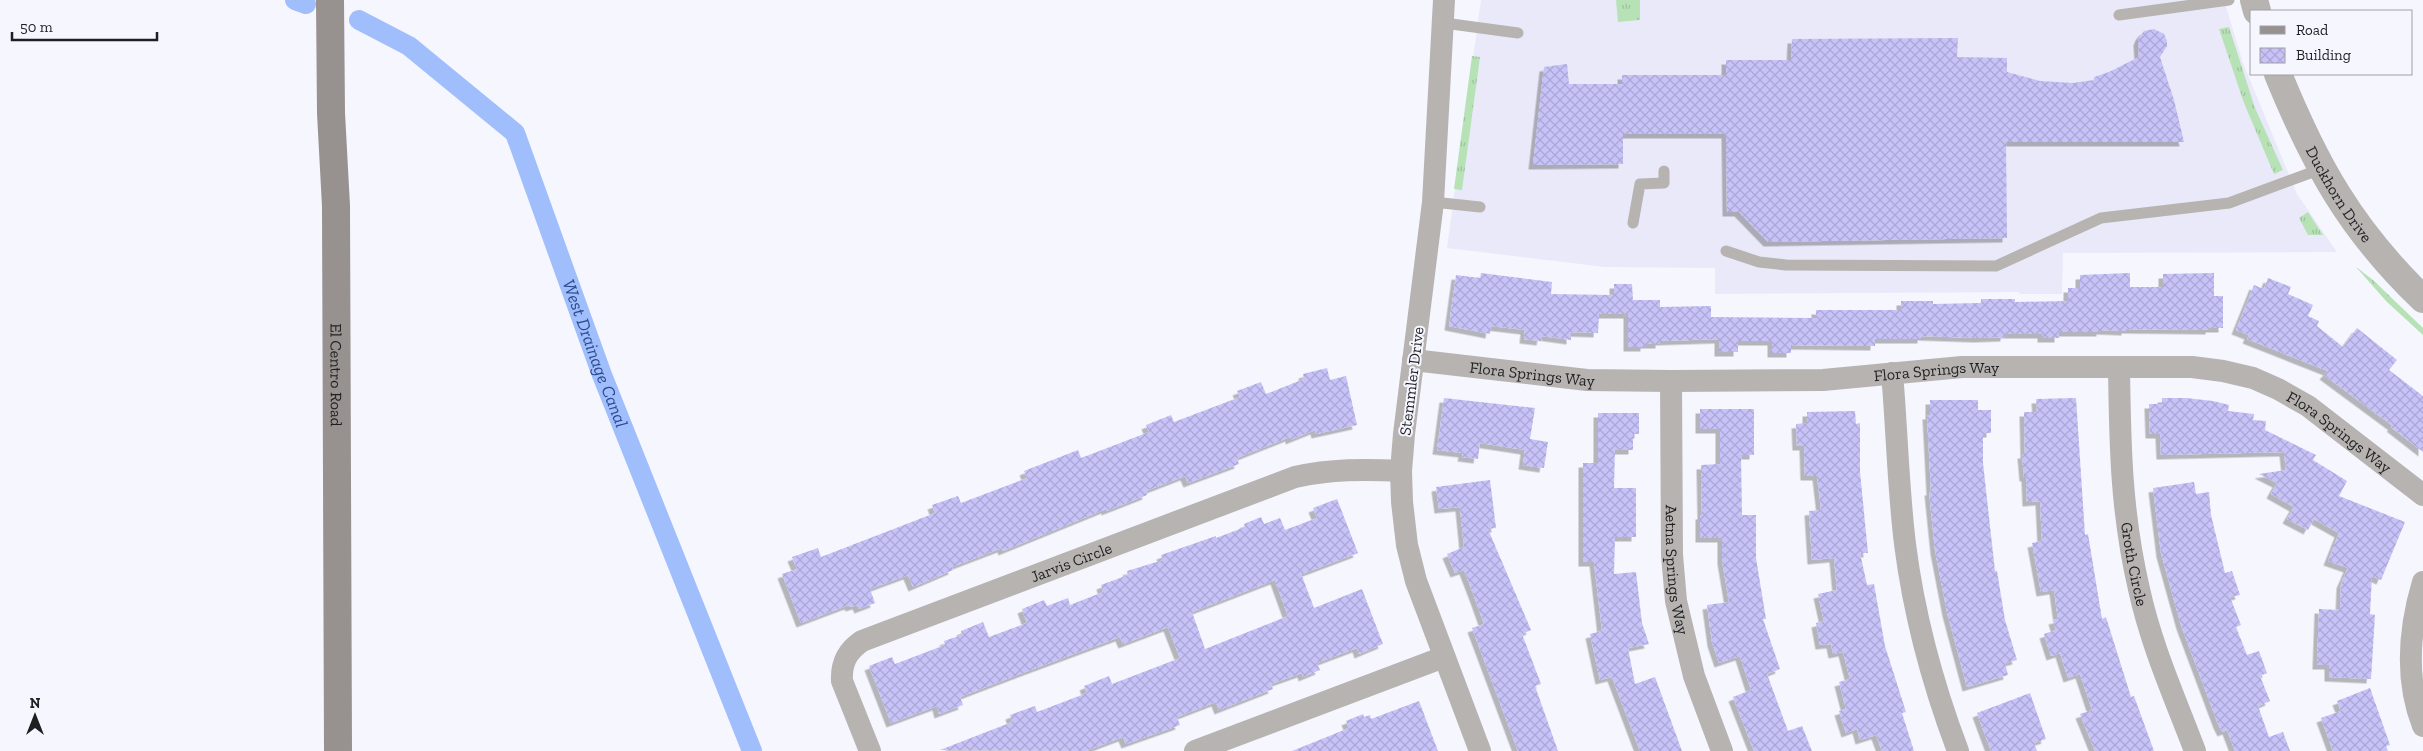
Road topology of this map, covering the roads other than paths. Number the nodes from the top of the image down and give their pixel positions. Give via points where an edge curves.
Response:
1 (330, 0) edge
2 (1444, 0) edge
3 (2229, 0) edge
4 (2119, 15) dead end
5 (1444, 23) junction
6 (1518, 33) dead end
7 (2278, 75) edge
8 (2321, 169) junction
9 (1664, 171) dead end
10 (1433, 202) junction
11 (1480, 207) dead end
12 (1633, 223) dead end
13 (1726, 251) dead end
14 (2423, 298) edge
15 (1413, 360) junction
16 (2119, 367) junction
17 (1892, 373) junction
18 (1671, 381) junction
19 (1401, 471) junction
20 (2423, 496) edge
21 (2423, 582) edge
22 (1444, 657) junction
23 (2423, 726) edge
24 (338, 751) edge
25 (870, 751) edge
26 (1195, 751) edge
27 (1480, 751) edge
28 (1722, 751) edge
29 (1958, 751) edge
30 (2195, 751) edge

1 - 24 main road, El Centro Road via 336,216
2 - 5 street, Stemmler Drive
3 - 4 lane
5 - 6 lane
5 - 10 street, Stemmler Drive
7 - 8 street, Duckhorn Drive via 2295,118
8 - 13 lane via 2229,203 2102,218 1996,266 1786,265 1759,262
8 - 14 street, Duckhorn Drive via 2372,244
9 - 12 lane via 1664,183 1640,184
10 - 11 lane
10 - 15 street, Stemmler Drive
15 - 18 street, Flora Springs Way via 1587,380
15 - 19 street, Stemmler Drive
16 - 17 street, Flora Springs Way via 1962,367
16 - 20 street, Flora Springs Way via 2192,367 2253,378 2308,406
16 - 30 street, Groth Circle via 2120,464 2126,522 2139,591 2152,636
17 - 18 street, Flora Springs Way via 1823,380
17 - 29 street via 1905,546 1930,667
18 - 28 street, Aetna Springs Way via 1672,555 1676,601 1694,676
19 - 22 street, Stemmler Drive via 1407,544 1416,581
19 - 25 street, Jarvis Circle via 1353,469 1320,471 1295,477 862,641 845,657 842,681
21 - 23 street via 2412,632 2411,659 2414,690
22 - 26 street
22 - 27 street, Stemmler Drive

